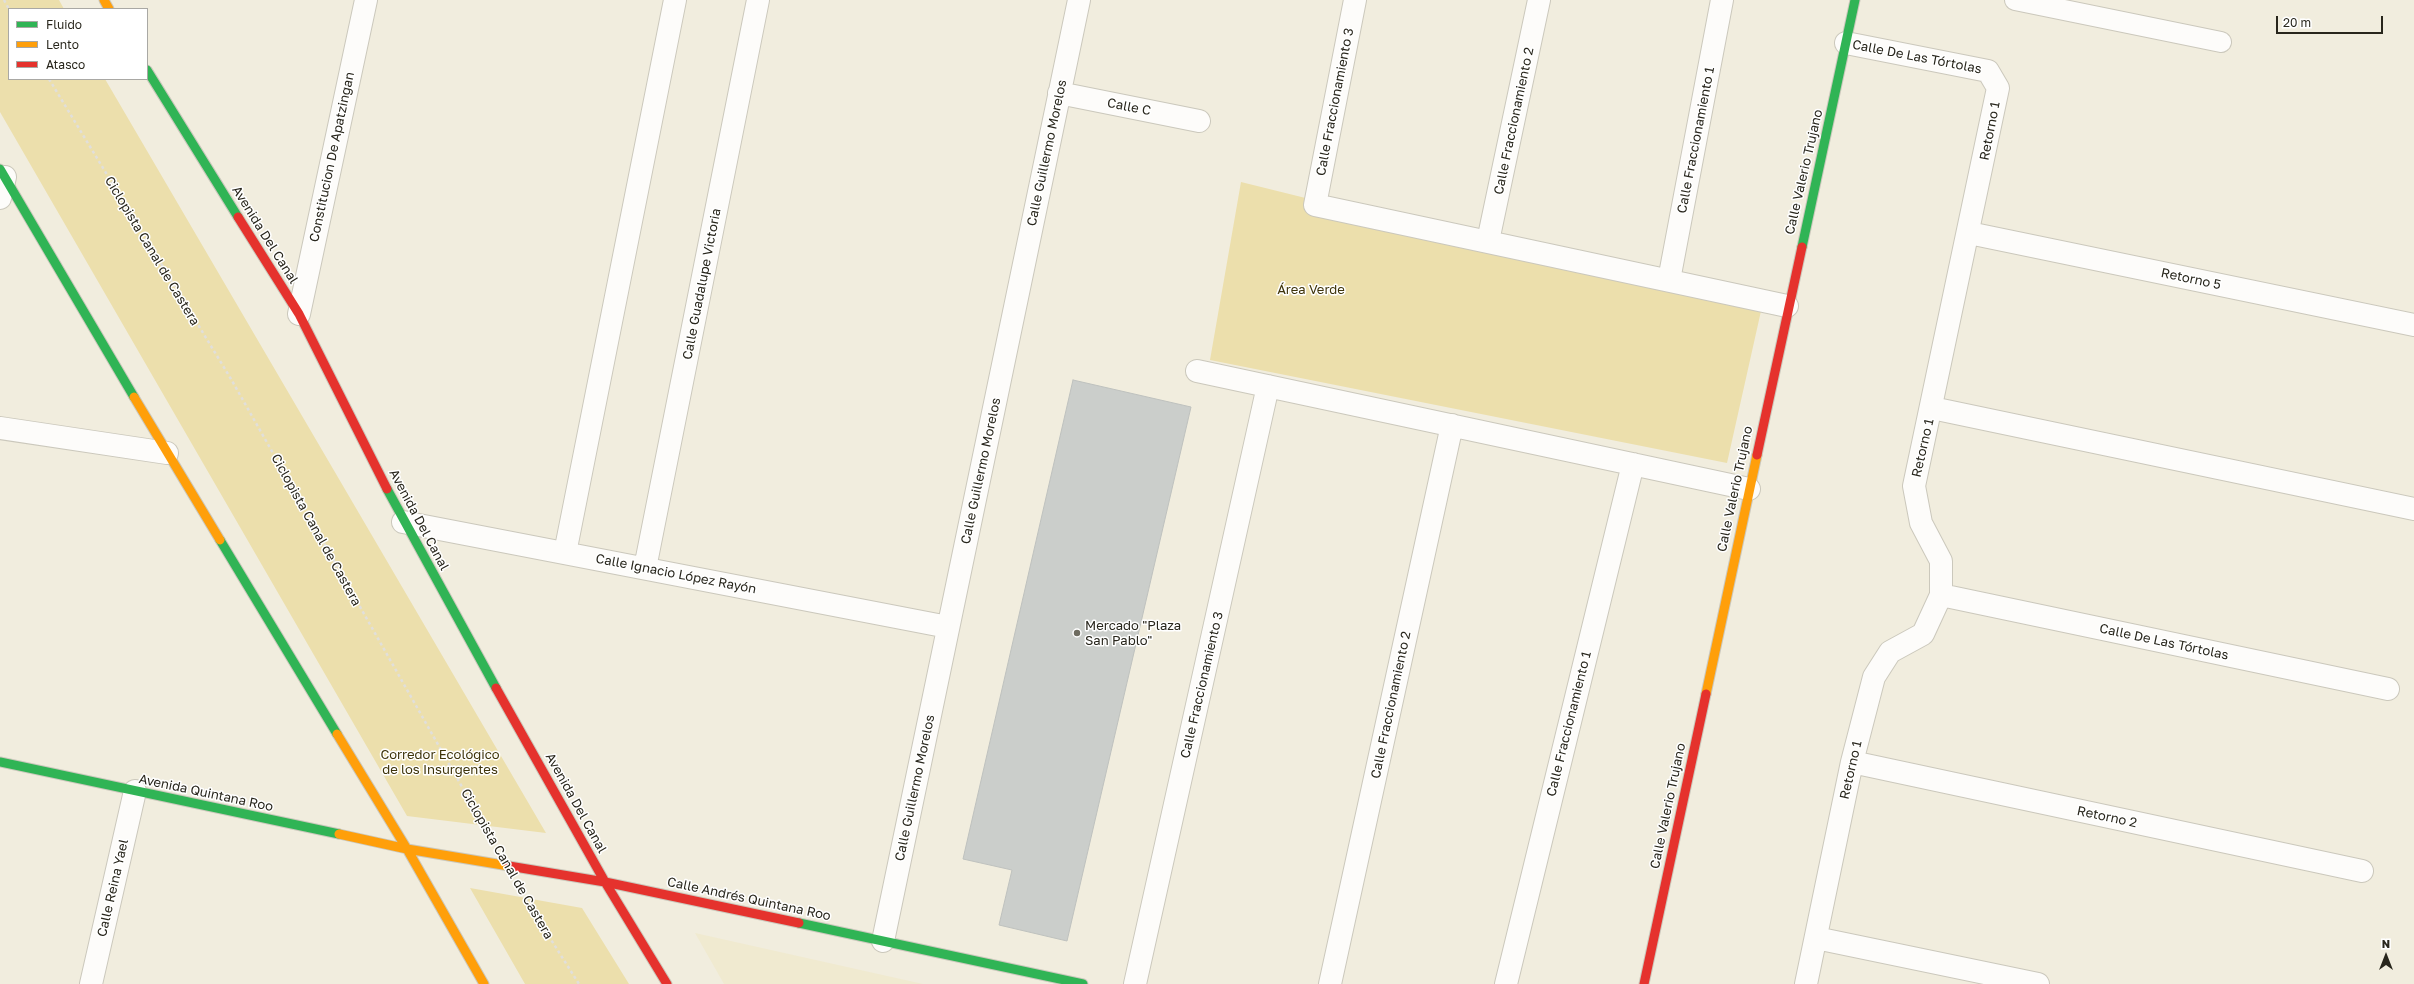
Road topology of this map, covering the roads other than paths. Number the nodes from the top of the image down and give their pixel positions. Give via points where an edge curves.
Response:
1 (366, 0) edge
2 (675, 0) edge
3 (758, 0) edge
4 (1079, 0) edge
5 (1355, 0) edge
6 (1539, 0) edge
7 (1722, 0) edge
8 (1855, 0) edge
9 (2015, 0) edge
10 (2221, 42) dead end
11 (1846, 43) junction
12 (1988, 71) joint
13 (148, 72) edge
14 (1059, 93) junction
15 (1199, 121) dead end
16 (2, 182) edge
17 (1969, 234) junction
18 (1488, 241) junction
19 (1669, 280) junction
20 (1788, 306) junction
21 (299, 314) junction
22 (2414, 325) edge
23 (1198, 371) dead end
24 (1268, 386) junction
25 (1932, 408) junction
26 (1452, 425) junction
27 (0, 428) edge
28 (167, 452) junction
29 (1633, 464) junction
30 (1749, 488) junction
31 (2414, 509) edge
32 (403, 522) junction
33 (565, 553) junction
34 (646, 568) junction
35 (1941, 595) junction
36 (948, 627) junction
37 (2388, 689) dead end
38 (0, 762) edge
39 (1852, 762) junction
40 (135, 791) junction
41 (407, 849) junction
42 (2362, 870) dead end
43 (605, 882) junction
44 (1816, 938) junction
45 (883, 941) junction
46 (91, 984) edge
47 (484, 984) edge
48 (667, 984) edge
49 (1083, 984) edge
50 (1135, 984) edge
51 (1330, 984) edge
52 (1506, 984) edge
53 (1644, 984) edge
54 (1806, 984) edge
55 (2038, 984) edge

1 - 21 street, Constitucion De Apatzingan
2 - 33 street
3 - 34 street, Calle Guadalupe Victoria
4 - 14 street, Calle Guillermo Morelos
5 - 18 street, Calle Fraccionamiento 3 via 1316,204
6 - 18 street, Calle Fraccionamiento 2
7 - 19 street, Calle Fraccionamiento 1
8 - 11 main road, Calle Valerio Trujano
9 - 10 lane
11 - 12 street, Calle De Las Tórtolas
11 - 20 main road, Calle Valerio Trujano
12 - 17 street, Retorno 1 via 1998,88
13 - 21 main road, Avenida Del Canal
14 - 15 street, Calle C
14 - 36 street, Calle Guillermo Morelos
16 - 28 main road
17 - 22 street, Retorno 5
17 - 25 street, Retorno 1
18 - 19 street
19 - 20 street
20 - 30 main road, Calle Valerio Trujano
21 - 32 main road, Avenida Del Canal
23 - 24 street
24 - 26 street
24 - 50 street, Calle Fraccionamiento 3
25 - 31 street
25 - 35 street, Retorno 1 via 1914,486 1921,523 1941,561
26 - 29 street
26 - 51 street, Calle Fraccionamiento 2
27 - 28 street
28 - 41 main road
29 - 30 street
29 - 52 street, Calle Fraccionamiento 1
30 - 53 main road, Calle Valerio Trujano
32 - 33 street, Calle Ignacio López Rayón
32 - 43 main road, Avenida Del Canal
33 - 34 street, Calle Ignacio López Rayón
34 - 36 street, Calle Ignacio López Rayón
35 - 37 street, Calle De Las Tórtolas
35 - 39 street, Retorno 1 via 1923,634 1890,652 1874,677
36 - 45 street, Calle Guillermo Morelos
38 - 40 main road, Avenida Quintana Roo
39 - 42 street, Retorno 2
39 - 44 street, Retorno 1
40 - 41 main road, Avenida Quintana Roo
40 - 46 street, Calle Reina Yael
41 - 43 main road, Calle Andrés Quintana Roo
41 - 47 main road
43 - 45 main road, Calle Andrés Quintana Roo
43 - 48 main road, Avenida Del Canal
44 - 54 street, Retorno 1
44 - 55 street
45 - 49 main road, Calle Andrés Quintana Roo

